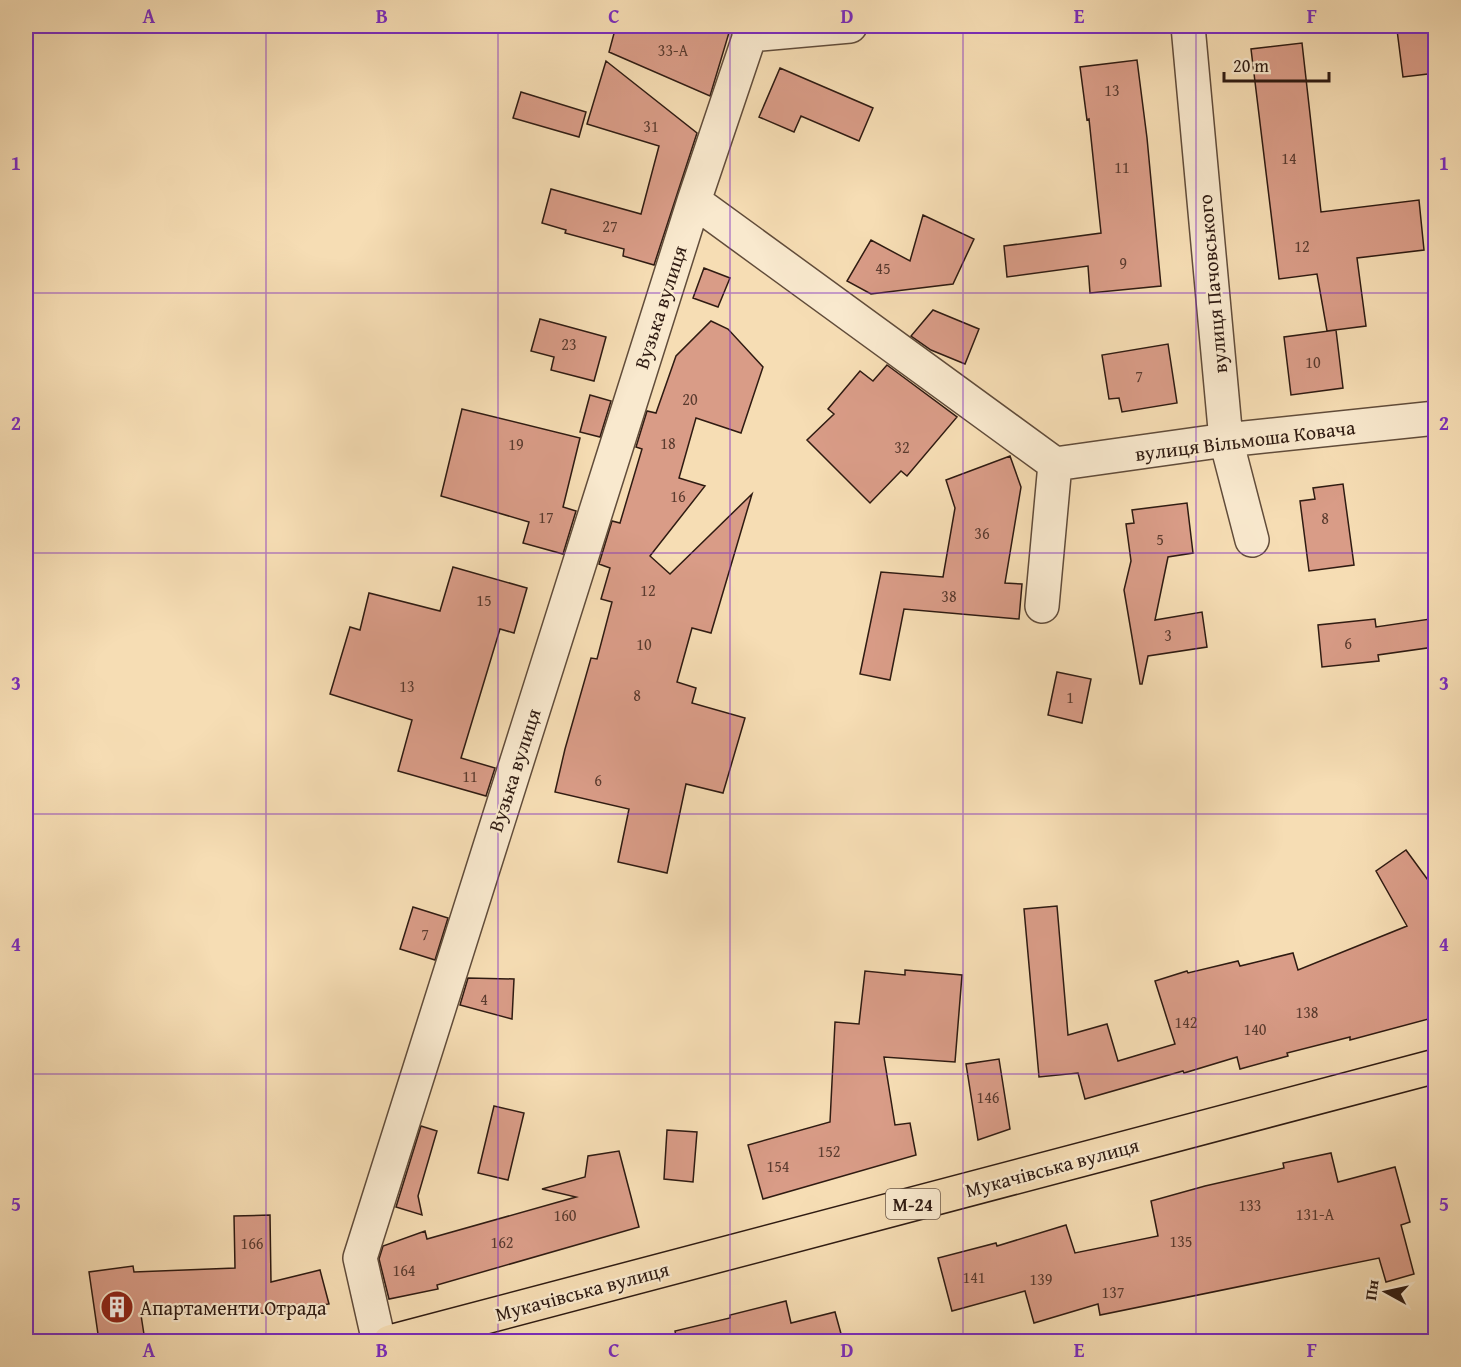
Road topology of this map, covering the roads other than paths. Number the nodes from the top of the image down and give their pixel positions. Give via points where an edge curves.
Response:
1 (850, 26) edge
2 (1188, 26) edge
3 (751, 30) edge
4 (694, 201) junction
5 (1436, 418) edge
6 (1226, 440) junction
7 (1055, 464) junction
8 (1252, 540) dead end
9 (1042, 606) dead end
10 (1436, 1066) edge
11 (379, 1341) edge
12 (390, 1341) edge

1 - 3 street
2 - 6 street, вулиця Пачовського
3 - 4 street, Вузька вулиця
4 - 7 street
4 - 11 street, Вузька вулиця via 360,1258
5 - 6 street, вулиця Вільмоша Ковача
6 - 7 street, вулиця Вільмоша Ковача
6 - 8 street, вулиця Пачовського
7 - 9 street
10 - 12 highway, Мукачівська вулиця / М-24

